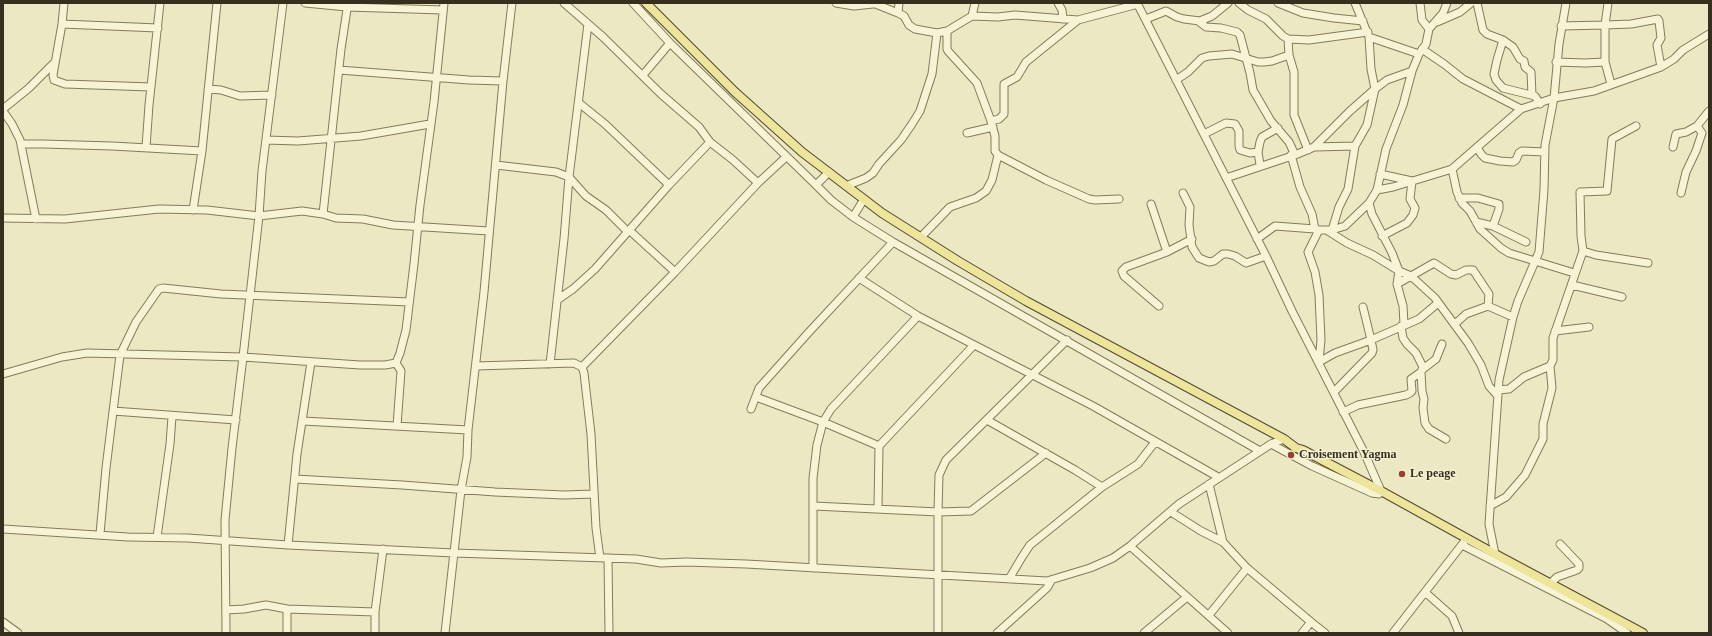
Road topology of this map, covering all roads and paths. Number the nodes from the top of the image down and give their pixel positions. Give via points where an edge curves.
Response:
1 (64, 3) edge
2 (160, 3) edge
3 (217, 3) edge
4 (283, 3) edge
5 (305, 3) edge
6 (512, 3) edge
7 (564, 3) edge
8 (633, 3) edge
9 (646, 3) edge
10 (836, 3) edge
11 (899, 3) edge
12 (975, 3) edge
13 (1058, 3) edge
14 (1228, 3) edge
15 (1239, 3) edge
16 (1278, 3) edge
17 (1355, 3) edge
18 (1420, 3) edge
19 (1447, 3) edge
20 (1471, 3) edge
21 (1477, 3) edge
22 (1566, 3) edge
23 (1608, 3) edge
24 (873, 4) edge
25 (1138, 4) edge
26 (347, 5) edge
27 (443, 6) edge
28 (898, 13) junction
29 (972, 16) junction
30 (1063, 19) junction
31 (1146, 19) junction
32 (1078, 20) junction
33 (1198, 21) junction
34 (1363, 21) junction
35 (1436, 22) junction
36 (62, 24) junction
37 (588, 24) junction
38 (1605, 25) junction
39 (1562, 26) junction
40 (158, 28) junction
41 (1429, 29) junction
42 (947, 31) junction
43 (937, 33) junction
44 (1369, 34) junction
45 (1709, 34) edge
46 (1288, 39) junction
47 (1504, 40) junction
48 (670, 43) junction
49 (1421, 52) junction
50 (1289, 55) junction
51 (1245, 58) junction
52 (1556, 62) junction
53 (1605, 62) junction
54 (54, 63) junction
55 (1661, 67) junction
56 (339, 70) junction
57 (1412, 71) junction
58 (643, 76) junction
59 (436, 77) junction
60 (1176, 80) junction
61 (503, 81) junction
62 (1611, 84) junction
63 (151, 87) junction
64 (208, 89) junction
65 (1375, 89) junction
66 (272, 95) junction
67 (1532, 95) junction
68 (1554, 98) junction
69 (579, 103) junction
70 (1540, 104) junction
71 (1521, 109) junction
72 (3, 110) edge
73 (1709, 111) edge
74 (430, 124) junction
75 (992, 124) junction
76 (1636, 126) dead end
77 (1697, 126) junction
78 (1278, 128) junction
79 (967, 133) dead end
80 (1705, 133) edge
81 (1204, 134) junction
82 (331, 138) junction
83 (266, 140) junction
84 (710, 142) junction
85 (21, 144) junction
86 (1355, 146) junction
87 (1477, 146) junction
88 (146, 147) junction
89 (1673, 147) dead end
90 (1311, 149) junction
91 (202, 151) junction
92 (1258, 152) junction
93 (1545, 152) junction
94 (998, 155) junction
95 (1293, 155) junction
96 (786, 157) junction
97 (1260, 165) junction
98 (496, 166) junction
99 (1452, 169) junction
100 (829, 172) junction
101 (1380, 174) junction
102 (569, 177) junction
103 (1226, 178) junction
104 (1412, 181) junction
105 (758, 184) junction
106 (669, 185) junction
107 (816, 186) junction
108 (846, 186) junction
109 (1377, 190) junction
110 (1183, 192) dead end
111 (1682, 193) dead end
112 (1459, 198) junction
113 (864, 199) junction
114 (1119, 199) dead end
115 (1369, 203) junction
116 (1151, 204) dead end
117 (193, 210) junction
118 (323, 214) junction
119 (259, 216) junction
120 (853, 217) junction
121 (3, 218) edge
122 (36, 219) junction
123 (1476, 222) junction
124 (418, 226) junction
125 (1493, 226) junction
126 (1317, 230) junction
127 (489, 231) junction
128 (628, 231) junction
129 (1330, 231) junction
130 (1382, 236) junction
131 (921, 237) junction
132 (1192, 239) junction
133 (1257, 239) junction
134 (893, 242) junction
135 (1526, 242) dead end
136 (1583, 251) junction
137 (1167, 252) junction
138 (1266, 256) junction
139 (1536, 262) junction
140 (1648, 263) dead end
141 (1399, 271) junction
142 (674, 272) junction
143 (1574, 273) junction
144 (1411, 276) junction
145 (859, 278) junction
146 (1397, 284) junction
147 (1572, 285) junction
148 (251, 294) junction
149 (1622, 296) dead end
150 (557, 300) junction
151 (409, 302) junction
152 (1438, 303) junction
153 (1159, 306) dead end
154 (1488, 306) junction
155 (1362, 307) dead end
156 (918, 316) junction
157 (1513, 317) junction
158 (1455, 324) junction
159 (1403, 325) junction
160 (1589, 327) dead end
161 (1555, 331) junction
162 (1067, 340) junction
163 (1371, 340) junction
164 (1442, 344) dead end
165 (974, 345) junction
166 (120, 354) junction
167 (243, 357) junction
168 (311, 362) junction
169 (396, 362) junction
170 (1319, 362) junction
171 (550, 364) junction
172 (476, 366) junction
173 (1550, 366) junction
174 (582, 367) junction
175 (1422, 370) junction
176 (3, 374) edge
177 (1033, 375) junction
178 (1334, 392) junction
179 (1497, 393) junction
180 (756, 397) junction
181 (751, 409) dead end
182 (113, 411) junction
183 (1344, 412) junction
184 (172, 417) junction
185 (236, 420) junction
186 (987, 420) junction
187 (303, 421) junction
188 (822, 422) junction
189 (397, 426) junction
190 (468, 430) junction
191 (1284, 439) junction
192 (1446, 439) dead end
193 (1155, 442) junction
194 (1271, 444) junction
195 (878, 446) junction
196 (1260, 451) junction
197 (1046, 453) junction
198 (1218, 477) junction
199 (295, 479) junction
200 (1209, 484) junction
201 (1102, 487) junction
202 (461, 490) junction
203 (1381, 491) junction
204 (594, 494) junction
205 (814, 506) junction
206 (1490, 506) junction
207 (878, 508) junction
208 (938, 512) junction
209 (1171, 512) junction
210 (3, 529) edge
211 (100, 534) junction
212 (157, 537) junction
213 (225, 540) junction
214 (1223, 542) junction
215 (1464, 542) junction
216 (1560, 544) dead end
217 (288, 545) junction
218 (1130, 546) junction
219 (383, 549) junction
220 (454, 553) junction
221 (1495, 554) junction
222 (604, 558) junction
223 (813, 568) junction
224 (1247, 568) junction
225 (938, 576) junction
226 (1009, 579) junction
227 (1052, 581) junction
228 (1551, 583) junction
229 (1426, 593) junction
230 (1187, 597) junction
231 (287, 609) junction
232 (226, 610) junction
233 (375, 612) junction
234 (1209, 615) junction
235 (3, 622) edge
236 (1310, 622) junction
237 (18, 633) edge
238 (226, 633) edge
239 (287, 633) edge
240 (375, 633) edge
241 (445, 633) edge
242 (609, 633) edge
243 (938, 633) edge
244 (998, 633) edge
245 (1144, 633) edge
246 (1228, 633) edge
247 (1302, 633) edge
248 (1325, 633) edge
249 (1393, 633) edge
250 (1459, 633) edge
251 (1628, 633) edge
252 (1643, 633) edge

1 - 36 street
2 - 40 street
3 - 64 street
4 - 66 street
5 - 26 street
6 - 61 street
7 - 37 street
8 - 48 street
9 - 100 main road via 752,109
10 - 24 street via 854,6
11 - 28 street
12 - 29 street
13 - 30 street
14 - 33 street via 1212,16
15 - 46 street via 1266,19
16 - 34 street via 1303,13
17 - 34 street
18 - 41 street via 1422,20
19 - 35 street
20 - 35 street via 1460,12
21 - 47 street via 1483,30
22 - 39 street
23 - 38 street
24 - 28 street
25 - 31 street
25 - 32 street
26 - 27 street
26 - 56 street
27 - 59 street
28 - 43 street via 915,29
29 - 30 street via 1015,15
29 - 42 street
30 - 32 street
31 - 33 street via 1166,11 1177,17
31 - 60 street
32 - 75 street via 1026,62 1017,77 1004,84 1004,114
33 - 51 street via 1206,27 1238,32
34 - 44 street
35 - 41 street
36 - 40 street
36 - 54 street
37 - 58 street
37 - 69 street
38 - 39 street
38 - 53 street
38 - 55 street via 1658,20 1661,38 1657,45
39 - 52 street
40 - 63 street
41 - 49 street via 1426,44
42 - 43 street
42 - 75 street via 947,49 977,83
43 - 108 street via 932,74 920,111 901,140 873,173
44 - 46 street via 1309,40
44 - 49 street
44 - 65 street
45 - 55 street via 1682,50
46 - 50 street
47 - 67 street via 1513,47 1531,72
47 - 67 street via 1494,74 1496,80 1507,90
48 - 58 street
48 - 96 street
49 - 57 street
49 - 71 street via 1444,64 1463,79
50 - 51 street via 1264,62
50 - 90 street via 1294,72 1294,115
51 - 60 street via 1232,54 1202,58
51 - 78 street via 1253,90 1271,121
52 - 53 street
52 - 68 street
53 - 62 street
54 - 63 street via 53,78 60,83
54 - 72 street
55 - 62 street
56 - 59 street
56 - 82 street
57 - 65 street via 1387,80
57 - 101 street
58 - 84 street via 699,127
59 - 61 street
59 - 74 street
60 - 81 street
61 - 98 street
62 - 68 street via 1594,91
63 - 88 street
64 - 66 street via 240,96
64 - 91 street
65 - 86 street via 1367,125
65 - 90 street
66 - 83 street
67 - 70 street
68 - 70 street
68 - 93 street
69 - 102 street
69 - 106 street
70 - 71 street
71 - 87 street
72 - 85 street
73 - 77 street
74 - 82 street via 361,136
74 - 124 street
75 - 79 street
75 - 94 street via 995,151
76 - 136 street via 1612,139 1607,191 1580,192
77 - 80 street
77 - 89 street via 1676,134
78 - 92 street via 1262,137
78 - 95 street via 1292,146
80 - 111 street via 1686,172
81 - 92 street via 1226,123 1235,124 1239,131 1240,150
81 - 103 street
82 - 83 street
82 - 118 street
83 - 119 street
84 - 105 street
84 - 106 street
85 - 88 street
85 - 122 street
86 - 90 street
86 - 129 street via 1348,189
87 - 93 street via 1485,158 1500,161 1516,160 1522,151
87 - 99 street
88 - 91 street
90 - 95 street
91 - 117 street
92 - 97 street
93 - 139 street via 1541,241
94 - 114 street via 1089,199
94 - 131 street via 992,180 986,191 976,198 950,207
95 - 97 street
95 - 126 street via 1300,188
96 - 105 street
96 - 107 street
97 - 103 street
98 - 102 street via 556,172
98 - 127 street
99 - 104 street
99 - 112 street
100 - 107 street
100 - 108 main road
101 - 104 street
101 - 109 street
102 - 128 street via 586,196 606,210
102 - 150 street
103 - 133 street
104 - 109 street
104 - 130 street via 1410,199 1415,208 1413,215 1407,223
105 - 142 street
106 - 128 street
107 - 120 street
108 - 113 main road
109 - 115 street
110 - 132 street via 1190,207
112 - 123 street
112 - 125 street via 1478,198 1499,204
113 - 120 street
113 - 131 main road
115 - 129 street via 1345,226
115 - 130 street
116 - 137 street
117 - 119 street
117 - 122 street via 160,209 65,219
118 - 119 street via 302,211
118 - 124 street via 336,218
119 - 148 street
120 - 134 street
121 - 122 street
123 - 125 street
123 - 139 street via 1501,248
124 - 127 street
124 - 151 street
125 - 135 street
126 - 129 street
126 - 133 street via 1275,226
126 - 170 street via 1308,252 1319,295
127 - 172 street
128 - 142 street
128 - 150 street via 595,269
129 - 141 street
130 - 141 street
131 - 191 main road via 1026,301
132 - 137 street
132 - 138 street via 1194,252 1199,258 1209,262 1228,254 1246,263
133 - 138 street
134 - 145 street
134 - 162 street
136 - 140 street
136 - 143 street
137 - 153 street via 1126,267 1122,271 1124,276
138 - 170 street
139 - 143 street
139 - 157 street
141 - 144 street
141 - 146 street
142 - 174 street
143 - 147 street
144 - 146 street
144 - 152 street
144 - 154 street via 1434,263 1456,275 1473,270 1489,294
145 - 156 street
145 - 180 street via 759,388
146 - 159 street via 1403,306
147 - 149 street
147 - 161 street
148 - 151 street
148 - 166 street via 161,288 136,322
148 - 167 street
150 - 171 street
151 - 169 street via 406,330
152 - 158 street
152 - 159 street via 1418,319
154 - 157 street
154 - 158 street via 1466,314
155 - 163 street
156 - 165 street
156 - 188 street via 831,409
157 - 179 street
158 - 179 street via 1474,351 1489,386
159 - 163 street
159 - 175 street via 1403,338 1416,354
160 - 161 street
161 - 173 street via 1553,360
162 - 177 street
162 - 196 street
163 - 170 street via 1335,353
163 - 178 street via 1372,353
164 - 175 street via 1436,359
165 - 177 street
165 - 195 street
166 - 167 street
166 - 176 street via 74,355
166 - 182 street
167 - 168 street
167 - 185 street
168 - 169 street via 385,365
168 - 187 street
169 - 189 street via 401,371
170 - 178 street
171 - 172 street
171 - 174 street via 574,363
172 - 190 street
173 - 179 street via 1524,377 1509,389
173 - 206 street via 1552,388 1543,424 1543,439 1525,475 1506,497
174 - 204 street via 591,434
175 - 183 street via 1411,379 1412,391 1406,395 1358,405
175 - 192 street via 1425,423 1429,429
177 - 186 street
177 - 193 street
178 - 183 street
179 - 206 street
180 - 181 street
180 - 188 street
182 - 184 street
182 - 211 street
183 - 203 street
184 - 185 street
184 - 212 street
185 - 213 street
186 - 197 street
186 - 208 street via 941,468
187 - 189 street
187 - 199 street
188 - 195 street
188 - 205 street via 813,478
189 - 190 street
190 - 202 street via 467,457
191 - 194 street
191 - 203 main road via 1296,448
193 - 198 street
193 - 201 street via 1138,464
194 - 196 street
194 - 203 street via 1312,466 1372,492 1379,494
195 - 207 street
196 - 198 street
197 - 201 street
197 - 208 street via 971,511
198 - 200 street
199 - 202 street
199 - 217 street
200 - 209 street
200 - 214 street
201 - 226 street via 1030,545
202 - 204 street
202 - 220 street
203 - 215 main road
204 - 222 street
205 - 207 street
205 - 223 street
206 - 221 street via 1490,532
207 - 208 street
208 - 225 street
209 - 214 street
209 - 218 street
210 - 211 street
211 - 212 street
212 - 213 street
213 - 217 street
213 - 232 street
214 - 224 street
215 - 221 main road
215 - 229 street
215 - 251 street via 1607,619
216 - 228 street via 1579,564 1579,568 1557,577
217 - 219 street
218 - 227 street via 1113,558
218 - 230 street
219 - 220 street
219 - 233 street
220 - 222 street
220 - 241 street
221 - 228 main road
222 - 223 street via 661,563
222 - 242 street
223 - 225 street
224 - 234 street
224 - 236 street
225 - 226 street
225 - 243 street
226 - 227 street
227 - 244 street
228 - 252 main road
229 - 249 street
229 - 250 street via 1452,616
230 - 234 street
230 - 245 street
231 - 232 street via 266,605
231 - 233 street
231 - 239 street
232 - 238 street
233 - 240 street
234 - 246 street
235 - 237 street
236 - 247 street
236 - 248 street

